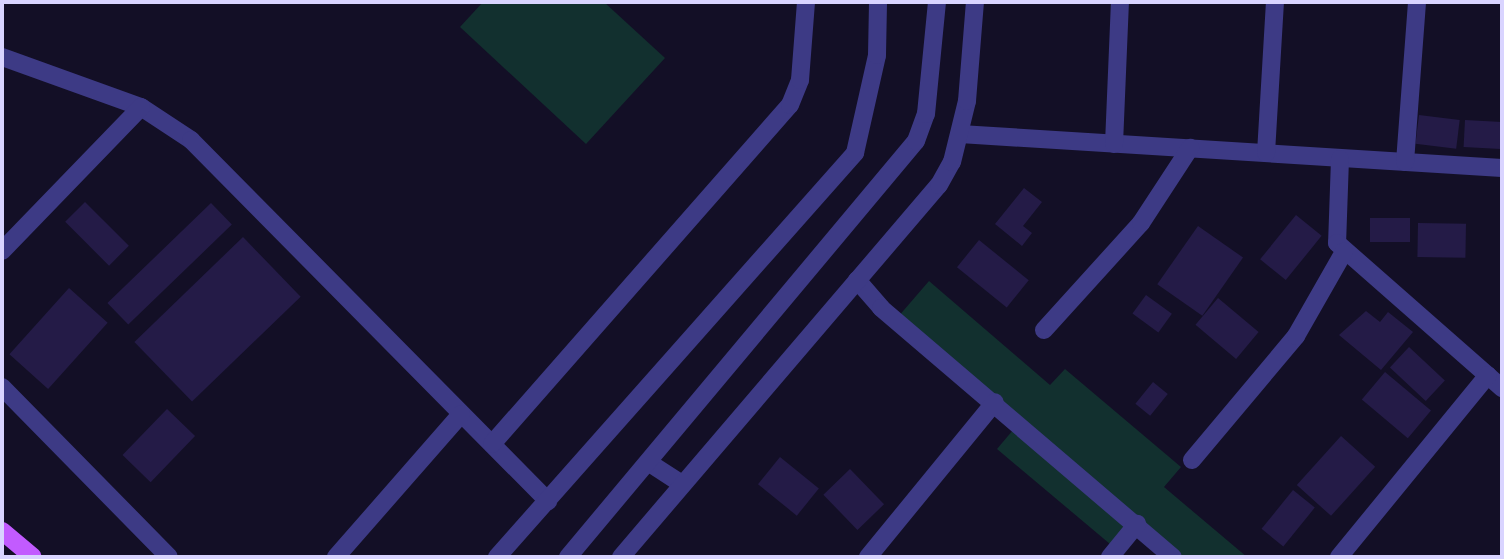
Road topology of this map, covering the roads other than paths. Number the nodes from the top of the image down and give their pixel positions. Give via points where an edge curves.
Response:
1 (806, 2) edge
2 (878, 2) edge
3 (937, 2) edge
4 (975, 2) edge
5 (1120, 2) edge
6 (1275, 2) edge
7 (1417, 2) edge
8 (2, 57) edge
9 (141, 107) junction
10 (960, 134) junction
11 (1114, 144) junction
12 (1190, 148) junction
13 (1265, 153) junction
14 (1339, 159) junction
15 (1405, 162) junction
16 (1502, 168) edge
17 (2, 251) edge
18 (1344, 252) junction
19 (857, 280) junction
20 (1044, 330) dead end
21 (1488, 376) junction
22 (2, 387) edge
23 (1502, 388) edge
24 (995, 402) junction
25 (461, 414) junction
26 (492, 444) junction
27 (1192, 460) dead end
28 (651, 464) junction
29 (682, 484) junction
30 (548, 501) junction
31 (1137, 524) junction
32 (2, 531) edge
33 (33, 557) edge
34 (169, 557) edge
35 (336, 557) edge
36 (497, 557) edge
37 (568, 557) edge
38 (621, 557) edge
39 (868, 557) edge
40 (1110, 557) edge
41 (1173, 557) edge
42 (1339, 557) edge

1 - 26 street via 800,80 789,105
2 - 30 street via 877,55 855,153
3 - 28 street via 926,114 916,141
4 - 10 street
5 - 11 street
6 - 13 street
7 - 15 street
8 - 9 street
9 - 17 street
9 - 25 street via 191,140
10 - 11 street
10 - 19 street via 939,186
11 - 12 street
12 - 13 street
12 - 20 street via 1141,223
13 - 14 street
14 - 15 street
14 - 18 street via 1336,230
15 - 16 street
18 - 21 street
18 - 27 street via 1296,336
19 - 24 street via 881,308
19 - 29 street
21 - 23 street
21 - 42 street
22 - 34 street
24 - 31 street
24 - 39 street
25 - 26 street
25 - 35 street
26 - 30 street
28 - 29 street
28 - 37 street
29 - 38 street
30 - 36 street
31 - 40 street
31 - 41 street
32 - 33 main road

